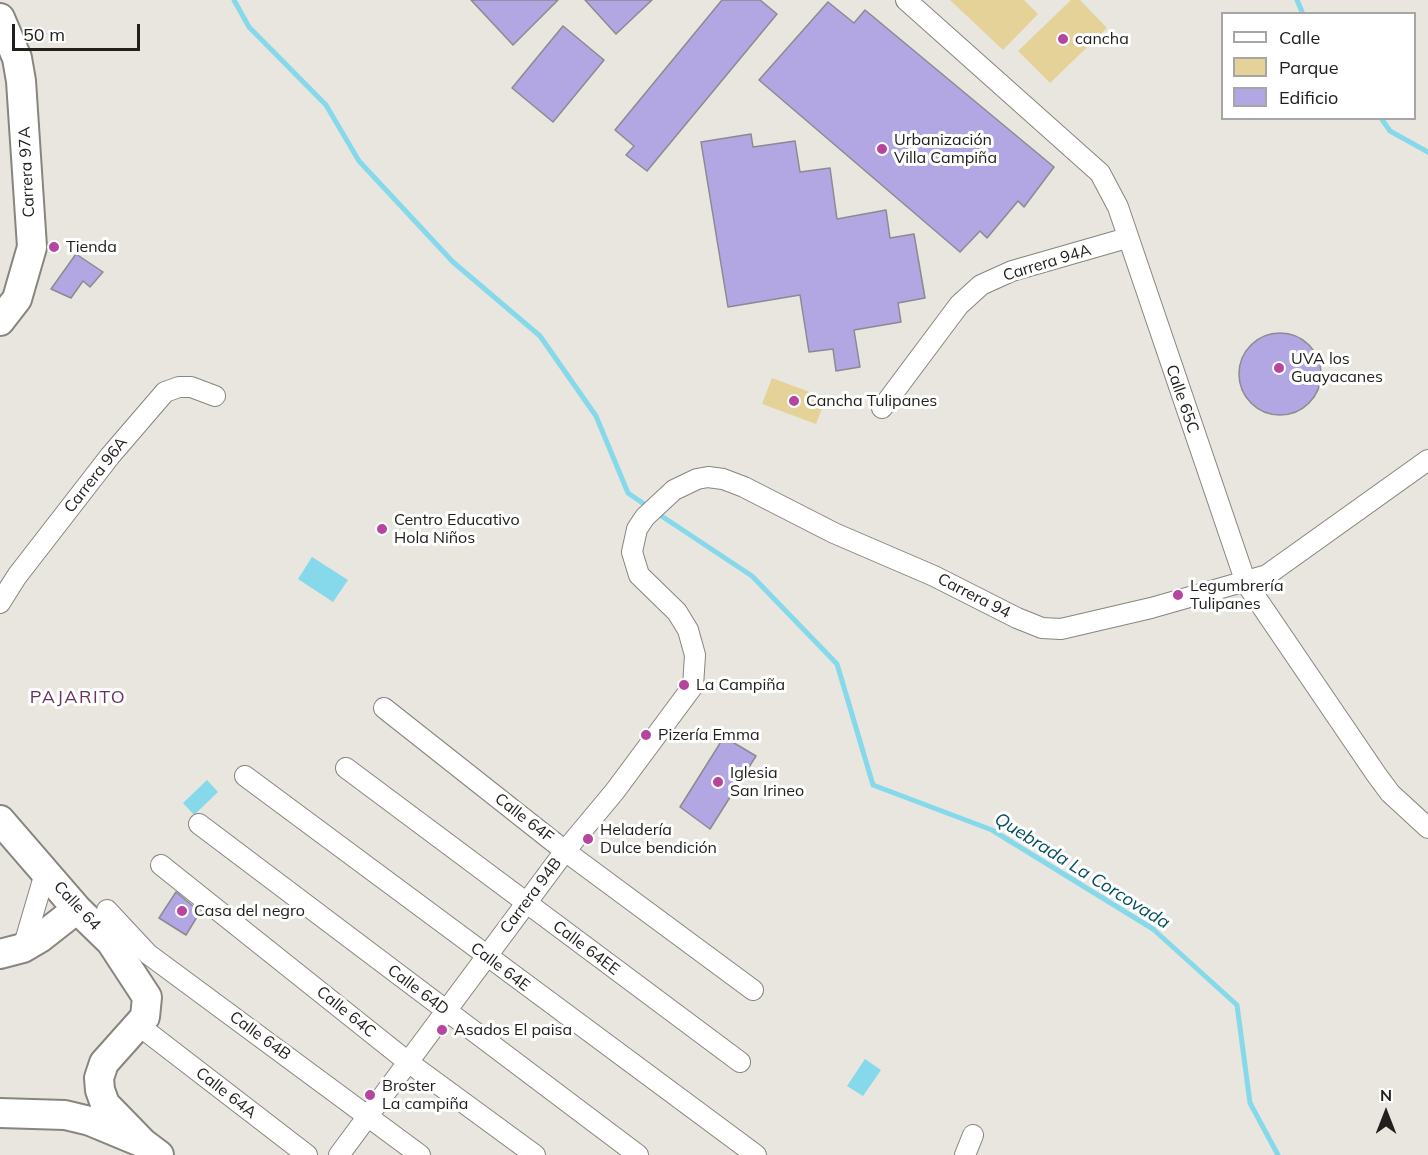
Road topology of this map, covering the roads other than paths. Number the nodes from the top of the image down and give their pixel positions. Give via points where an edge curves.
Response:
1 (906, 0) edge
2 (0, 18) edge
3 (1127, 238) junction
4 (0, 321) edge
5 (214, 396) dead end
6 (882, 408) dead end
7 (1428, 460) edge
8 (1246, 583) junction
9 (0, 603) edge
10 (688, 630) joint
11 (384, 708) dead end
12 (346, 768) dead end
13 (244, 776) dead end
14 (0, 820) edge
15 (199, 824) dead end
16 (1428, 828) edge
17 (565, 850) junction
18 (161, 865) dead end
19 (45, 873) junction
20 (526, 903) junction
21 (77, 909) junction
22 (107, 910) dead end
23 (11, 951) edge
24 (486, 957) junction
25 (753, 990) dead end
26 (446, 1011) junction
27 (146, 1031) dead end
28 (408, 1062) junction
29 (740, 1062) dead end
30 (0, 1113) edge
31 (368, 1115) junction
32 (973, 1135) dead end
33 (151, 1149) edge
34 (307, 1155) edge
35 (339, 1155) edge
36 (420, 1155) edge
37 (535, 1155) edge
38 (638, 1155) edge
39 (756, 1155) edge
40 (965, 1155) edge

1 - 3 street, Calle 65C via 1100,173 1118,207
2 - 4 street, Carrera 97A via 17,58 22,90 32,247 17,299
3 - 6 street, Carrera 94A via 1012,271 981,285 959,305
3 - 8 street, Calle 65C
5 - 9 street, Carrera 96A via 191,387 165,392 110,456
7 - 8 street, Carrera 94 via 1291,560
8 - 10 street, Carrera 94 via 1061,629 1042,628 723,479 708,477 663,498 637,529 632,552 639,575 677,612
8 - 16 street, Calle 65C via 1390,793
10 - 17 street, Carrera 94B via 695,655 693,686
11 - 17 street, Calle 64F
12 - 20 street, Calle 64EE
13 - 24 street, Calle 64E
14 - 19 street, Calle 64
15 - 26 street, Calle 64D
17 - 20 street, Carrera 94B
17 - 25 street, Calle 64F
18 - 28 street, Calle 64C
19 - 21 street, Calle 64
19 - 23 street
20 - 24 street, Carrera 94B
20 - 29 street, Calle 64EE
21 - 23 street via 40,938
21 - 33 street, Calle 64 via 111,942 147,997 145,1017 104,1063 99,1078 105,1104
22 - 31 street, Calle 64B via 148,954
24 - 26 street, Carrera 94B
24 - 39 street, Calle 64E
26 - 28 street, Carrera 94B
26 - 38 street, Calle 64D
27 - 34 street, Calle 64A
28 - 31 street, Carrera 94B
28 - 37 street, Calle 64C
30 - 33 street via 65,1115 90,1121
31 - 35 street, Carrera 94B
31 - 36 street, Calle 64B
32 - 40 street

